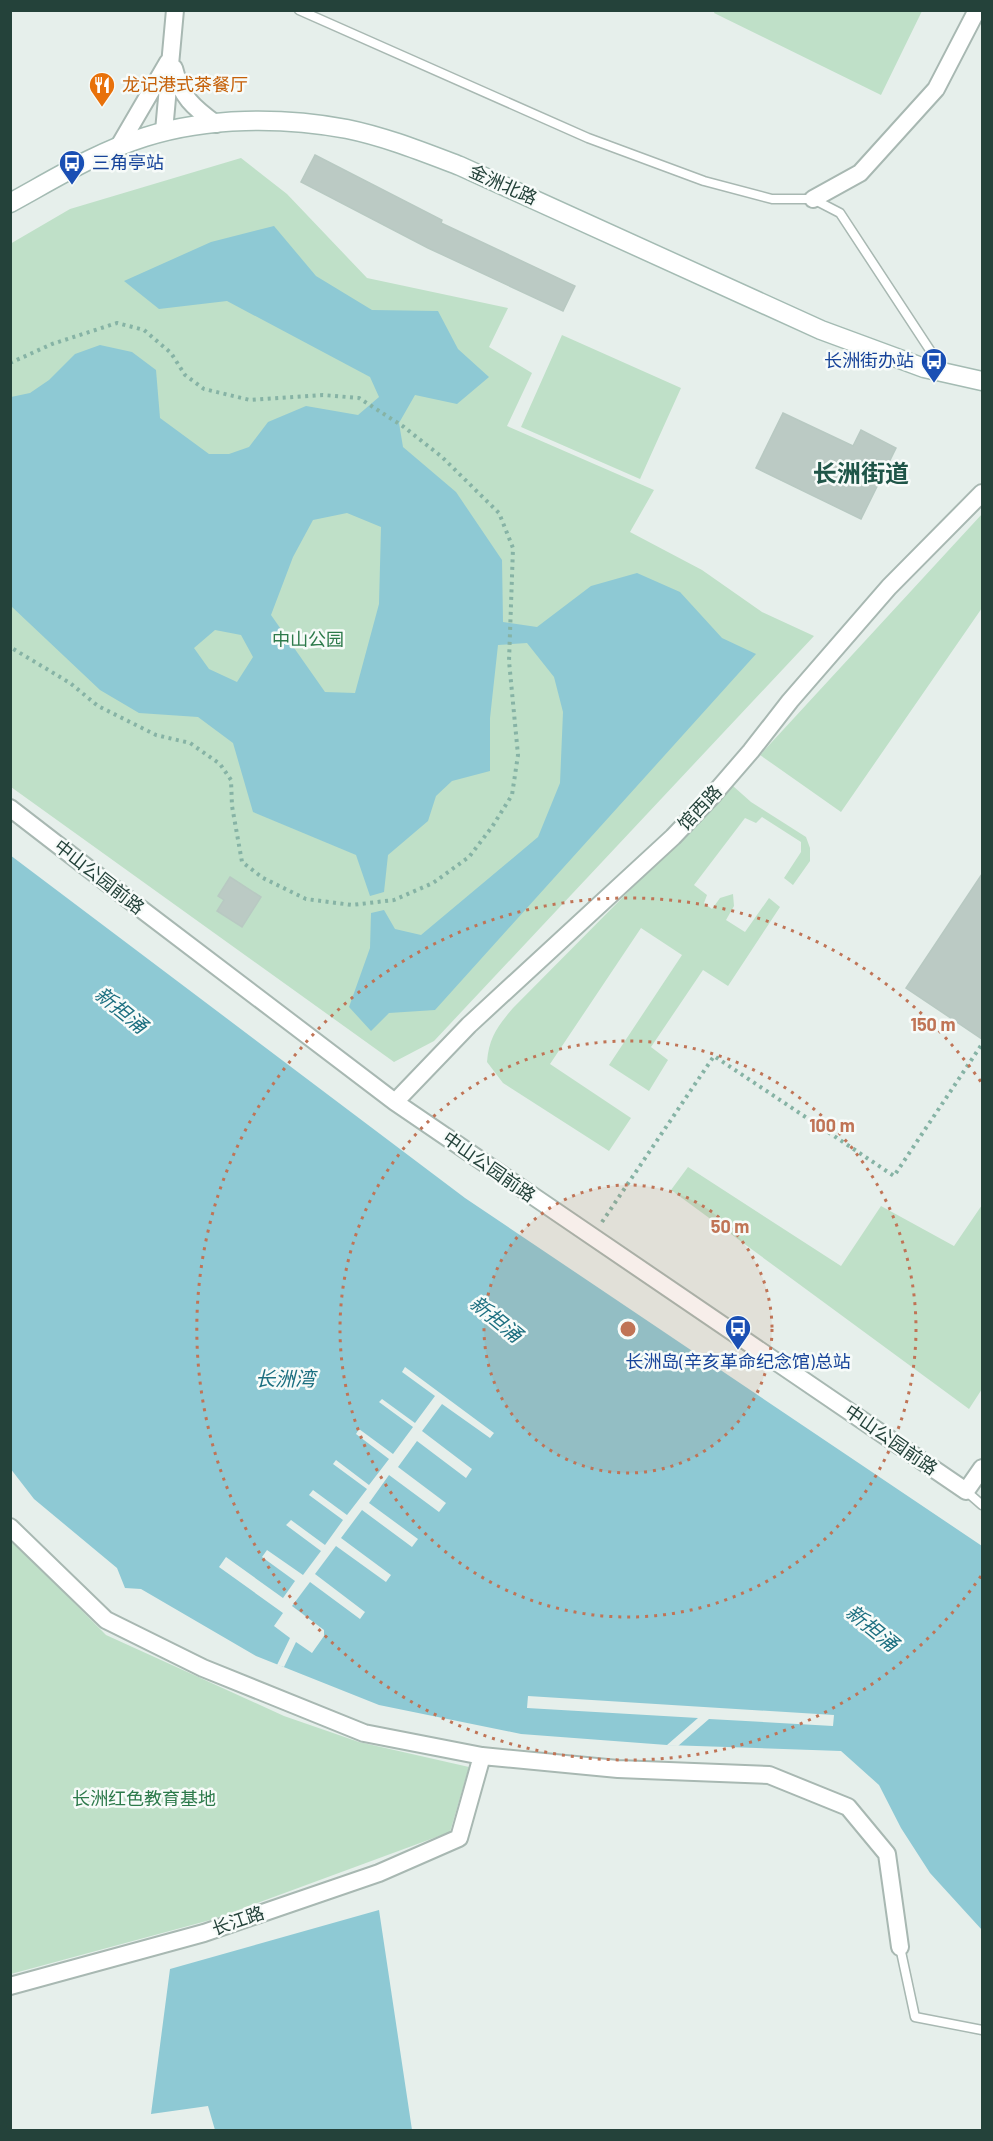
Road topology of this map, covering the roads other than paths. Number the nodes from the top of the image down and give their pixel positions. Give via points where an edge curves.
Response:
1 (175, 10) edge
2 (299, 10) edge
3 (977, 10) edge
4 (172, 56) junction
5 (216, 124) junction
6 (164, 131) junction
7 (119, 146) junction
8 (813, 199) junction
9 (10, 203) edge
10 (945, 373) junction
11 (982, 381) edge
12 (982, 493) edge
13 (10, 808) edge
14 (395, 1102) junction
15 (982, 1468) edge
16 (966, 1491) junction
17 (982, 1505) edge
18 (10, 1527) edge
19 (482, 1756) junction
20 (900, 1947) joint
21 (10, 1986) edge
22 (982, 2030) edge

1 - 4 street
2 - 8 lane via 588,138 704,181 772,199
3 - 8 street via 936,89 860,173
4 - 5 street via 184,95
4 - 6 street
4 - 7 street
5 - 6 main road, 金洲北路
5 - 10 main road, 金洲北路 via 290,122 348,129 398,142 499,183 821,330 886,356
6 - 7 main road, 金洲北路
7 - 9 main road, 金洲北路
8 - 10 lane via 840,213
10 - 11 main road, 金洲北路
12 - 14 street, 馆西路 via 889,587 673,837 469,1025
13 - 14 street, 中山公园前路
14 - 16 street, 中山公园前路
15 - 16 street
16 - 17 lane, 中山公园前路
18 - 19 street via 106,1620 203,1668 364,1733
19 - 20 street via 618,1769 769,1775 848,1807 887,1854
19 - 21 street, 长江路 via 459,1838 380,1873 215,1929
20 - 22 lane via 915,2017

